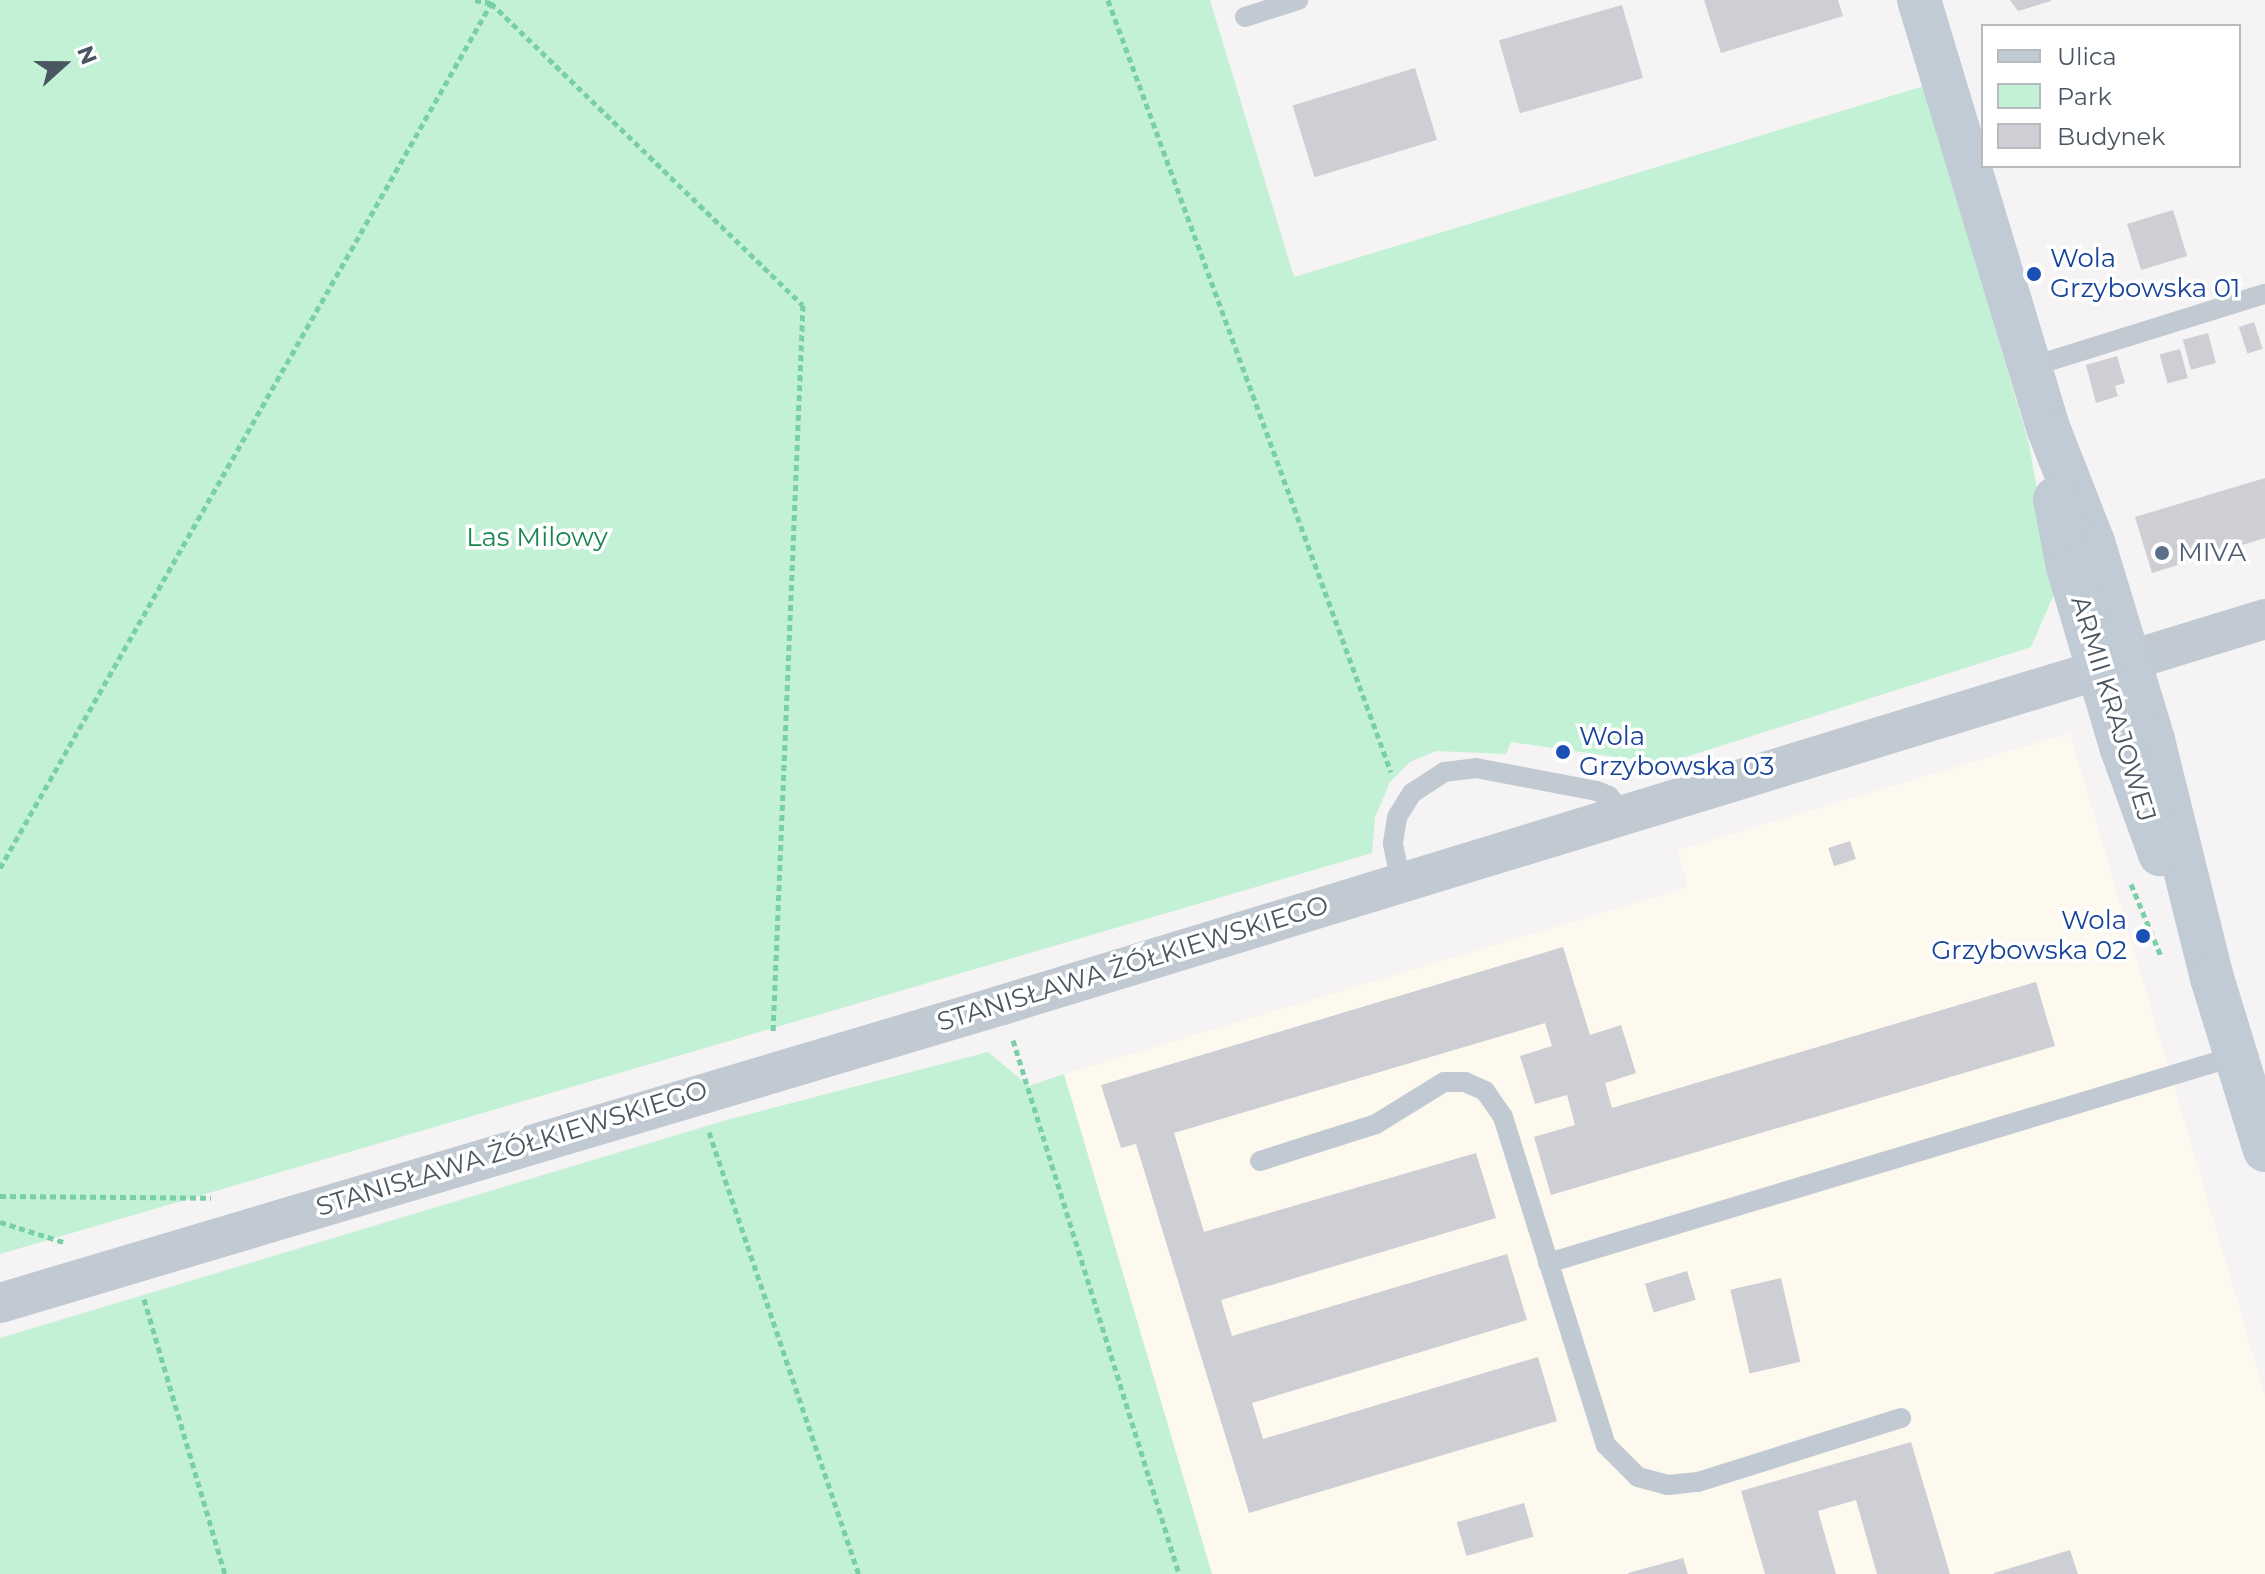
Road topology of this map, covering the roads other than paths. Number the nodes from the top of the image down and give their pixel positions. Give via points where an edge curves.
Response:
1 (1298, 0) edge
2 (1919, 0) edge
3 (1245, 17) dead end
4 (2265, 294) edge
5 (2030, 367) junction
6 (2265, 619) edge
7 (2114, 665) junction
8 (1622, 813) junction
9 (1401, 882) junction
10 (2236, 1056) junction
11 (2265, 1150) edge
12 (1260, 1161) dead end
13 (1548, 1263) junction
14 (0, 1303) edge
15 (1901, 1418) dead end

1 - 3 lane
2 - 5 street, ARMII KRAJOWEJ
4 - 5 lane
5 - 7 street, ARMII KRAJOWEJ via 2049,430 2060,535
6 - 7 street, STANISŁAWA ŻÓŁKIEWSKIEGO
7 - 8 street, STANISŁAWA ŻÓŁKIEWSKIEGO
7 - 10 street, ARMII KRAJOWEJ via 2165,782
8 - 9 street, STANISŁAWA ŻÓŁKIEWSKIEGO
8 - 9 lane via 1609,796 1597,791 1467,767 1433,776 1403,805 1393,843
9 - 14 street, STANISŁAWA ŻÓŁKIEWSKIEGO
10 - 11 street, ARMII KRAJOWEJ
10 - 13 lane
12 - 13 lane via 1376,1124 1434,1086 1465,1082 1485,1091 1499,1107
13 - 15 lane via 1606,1445 1638,1477 1668,1485 1698,1482

